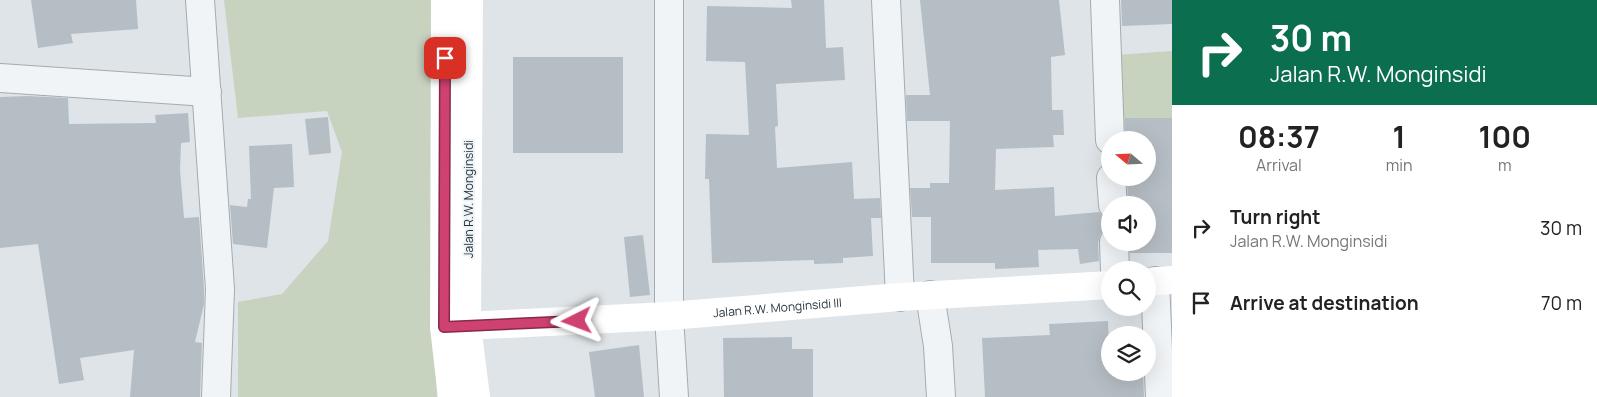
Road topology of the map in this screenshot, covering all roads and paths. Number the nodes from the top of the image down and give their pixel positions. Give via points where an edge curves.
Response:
1 (200, 0) edge
2 (445, 0) edge
3 (469, 0) edge
4 (669, 0) edge
5 (886, 0) edge
6 (1104, 0) edge
7 (0, 78) edge
8 (207, 92) junction
9 (1110, 131) edge
10 (1158, 281) edge
11 (1101, 286) edge
12 (930, 295) junction
13 (900, 297) junction
14 (668, 316) junction
15 (456, 327) junction
16 (216, 397) edge
17 (452, 397) edge
18 (476, 397) edge
19 (674, 397) edge
20 (941, 397) edge
21 (1160, 397) edge

1 - 8 street
2 - 15 main road, Jalan R.W. Monginsidi
3 - 15 main road, Jalan R.W. Monginsidi
4 - 14 street
5 - 13 street
6 - 9 street
7 - 8 street
8 - 16 street via 220,288
10 - 21 street
11 - 12 main road, Jalan R.W. Monginsidi III
12 - 13 main road, Jalan R.W. Monginsidi III
12 - 20 street
13 - 14 main road, Jalan R.W. Monginsidi III
14 - 15 main road, Jalan R.W. Monginsidi III
14 - 19 street
15 - 17 main road, Jalan R.W. Monginsidi
15 - 18 main road, Jalan R.W. Monginsidi

